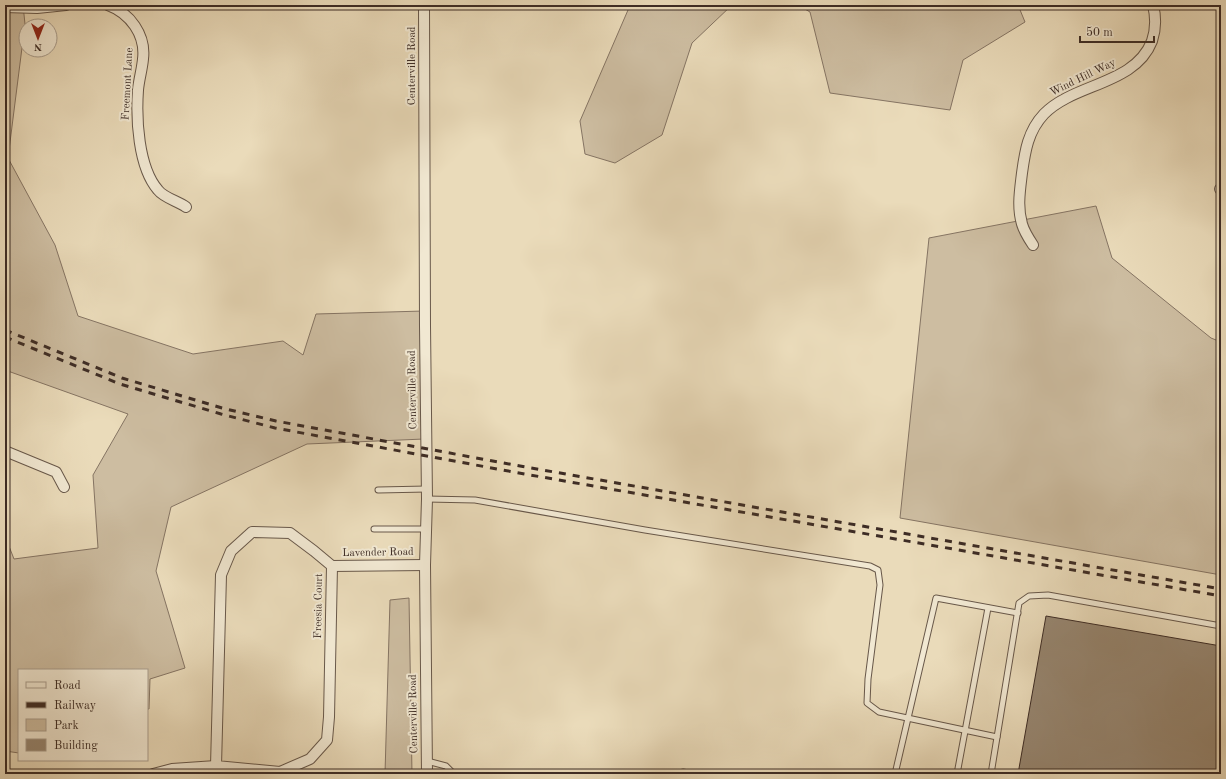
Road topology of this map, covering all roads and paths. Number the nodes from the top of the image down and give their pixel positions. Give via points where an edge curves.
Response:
1 (66, 5) edge
2 (108, 5) edge
3 (424, 5) edge
4 (1153, 5) edge
5 (5, 6) edge
6 (186, 207) dead end
7 (1033, 245) dead end
8 (5, 451) edge
9 (64, 487) dead end
10 (378, 490) dead end
11 (427, 494) junction
12 (374, 529) dead end
13 (426, 529) junction
14 (425, 565) junction
15 (332, 566) junction
16 (988, 608) junction
17 (1018, 613) junction
18 (1221, 626) edge
19 (908, 718) junction
20 (964, 730) junction
21 (997, 737) junction
22 (427, 761) junction
23 (216, 766) junction
24 (280, 773) edge
25 (153, 774) edge
26 (427, 774) edge
27 (454, 774) edge
28 (683, 774) edge
29 (693, 774) edge
30 (895, 774) edge
31 (957, 774) edge
32 (992, 774) edge

1 - 5 street via 37,8
2 - 6 street, Freemont Lane via 128,17 143,45 137,112 139,139 151,181 159,192
3 - 11 street, Centerville Road
4 - 7 street, Wind Hill Way via 1156,24 1154,35 1150,46 1137,63 1124,72 1057,103 1044,114 1033,130 1025,151 1019,196 1022,225
8 - 9 street via 56,472
10 - 11 lane
11 - 13 street, Centerville Road
11 - 19 lane via 870,566 878,570 880,585 867,703 879,712
12 - 13 lane
13 - 14 street, Centerville Road
14 - 15 street, Lavender Road
14 - 22 street, Centerville Road
15 - 23 street, Freesia Court via 290,533 252,532 231,551 221,575
15 - 24 street, Freesia Court via 327,740 310,759
16 - 17 lane
16 - 19 lane via 936,598
16 - 20 lane
17 - 18 lane via 1019,603 1029,596 1048,595
17 - 21 lane
19 - 20 lane
19 - 30 lane
20 - 21 lane
20 - 31 lane
21 - 32 lane
22 - 26 street, Centerville Road
22 - 27 lane via 446,766
23 - 24 street, Freesia Court
23 - 25 street, Freesia Court via 172,769
28 - 29 lane

